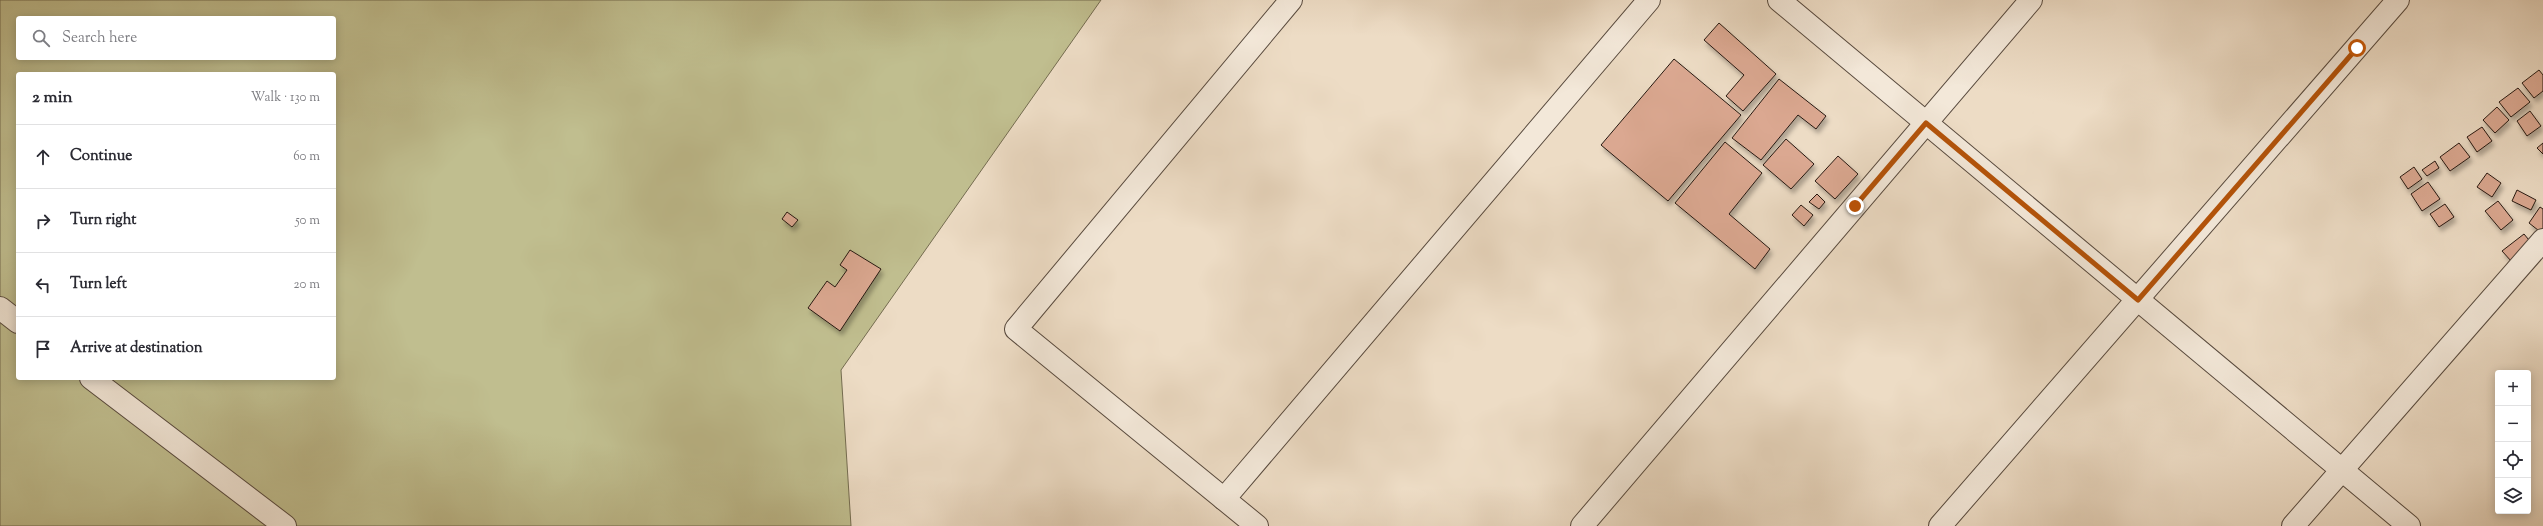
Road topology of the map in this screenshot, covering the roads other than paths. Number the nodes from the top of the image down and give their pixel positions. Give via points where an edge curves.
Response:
1 (1291, 0) edge
2 (1649, 0) edge
3 (1779, 0) edge
4 (2031, 0) edge
5 (2398, 0) edge
6 (1926, 123) junction
7 (2543, 240) edge
8 (2138, 300) junction
9 (0, 308) edge
10 (16, 320) edge
11 (94, 380) edge
12 (2342, 470) junction
13 (1224, 499) junction
14 (285, 526) edge
15 (1257, 526) edge
16 (1582, 526) edge
17 (1940, 526) edge
18 (2293, 526) edge
19 (2409, 526) edge

1 - 13 street via 1016,329
2 - 13 street
3 - 6 street
4 - 6 street
5 - 8 street
6 - 8 street
6 - 16 street
7 - 12 street
8 - 12 street
8 - 17 street
9 - 10 street
11 - 14 street
12 - 18 street
12 - 19 street
13 - 15 street

